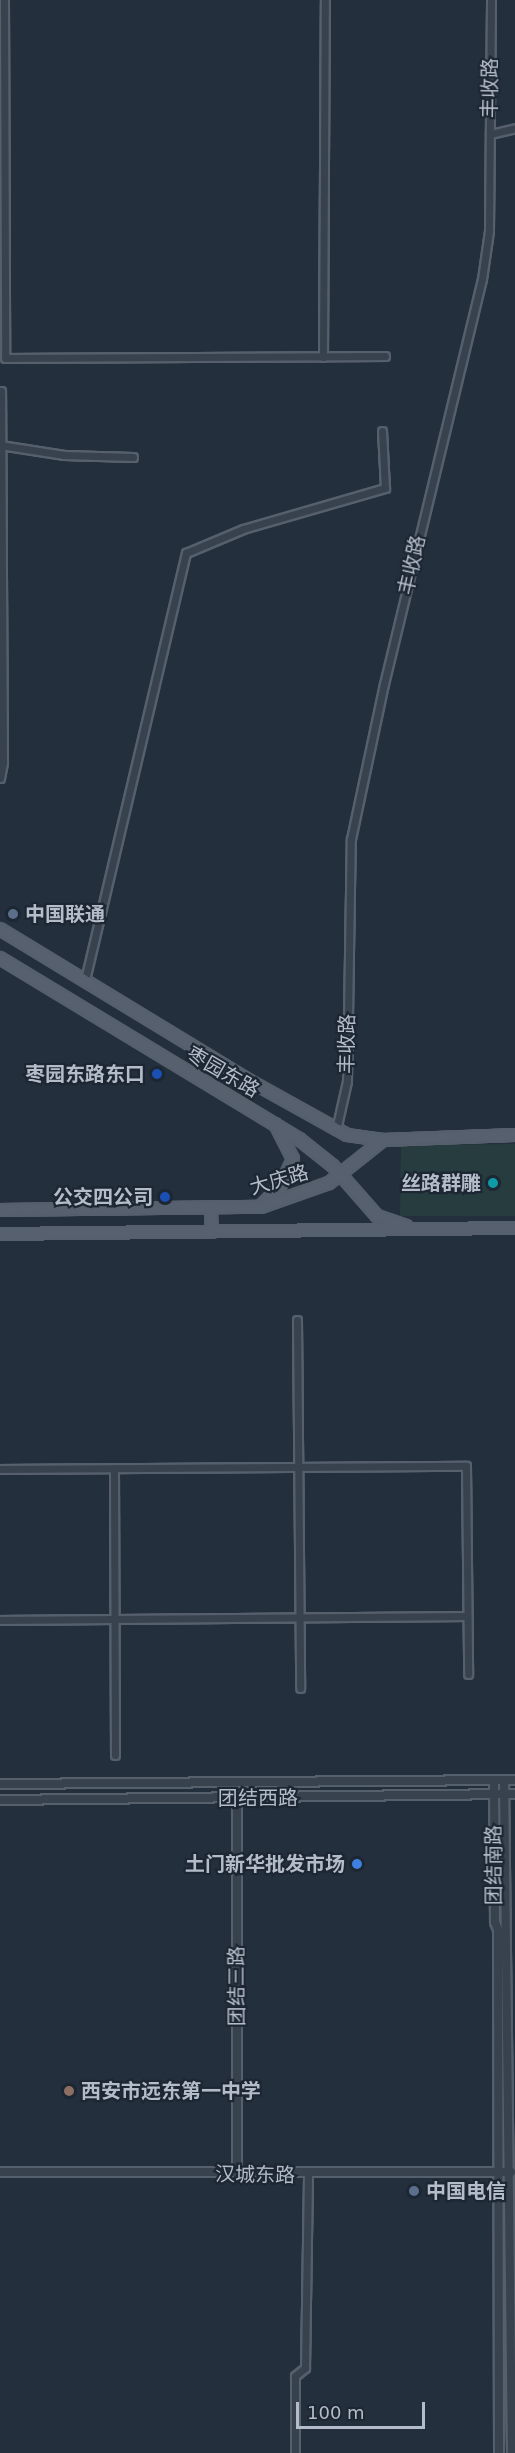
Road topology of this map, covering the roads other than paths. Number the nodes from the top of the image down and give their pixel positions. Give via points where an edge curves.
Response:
1 (4, 0) edge
2 (325, 0) edge
3 (491, 0) edge
4 (515, 128) edge
5 (490, 134) junction
6 (385, 356) dead end
7 (323, 357) junction
8 (2, 391) edge
9 (382, 431) dead end
10 (1, 445) edge
11 (133, 457) dead end
12 (0, 778) edge
13 (0, 929) edge
14 (0, 958) edge
15 (85, 980) junction
16 (274, 1124) junction
17 (336, 1130) junction
18 (515, 1136) edge
19 (383, 1140) junction
20 (341, 1175) junction
21 (261, 1207) junction
22 (211, 1209) junction
23 (0, 1210) edge
24 (515, 1228) edge
25 (415, 1229) junction
26 (212, 1232) junction
27 (0, 1234) edge
28 (297, 1320) dead end
29 (299, 1467) junction
30 (114, 1468) junction
31 (0, 1469) edge
32 (467, 1616) junction
33 (300, 1617) junction
34 (114, 1619) junction
35 (0, 1620) edge
36 (468, 1674) dead end
37 (300, 1688) dead end
38 (115, 1755) dead end
39 (494, 1780) junction
40 (504, 1780) junction
41 (515, 1780) edge
42 (0, 1784) edge
43 (504, 1794) junction
44 (515, 1794) edge
45 (494, 1797) junction
46 (237, 1798) junction
47 (0, 1800) edge
48 (495, 1918) junction
49 (510, 1918) edge
50 (0, 2172) edge
51 (499, 2172) junction
52 (511, 2172) junction
53 (237, 2174) junction
54 (308, 2175) junction
55 (296, 2453) edge
56 (499, 2453) edge
57 (512, 2453) edge

1 - 7 street via 5,358
2 - 7 street
3 - 5 street, 丰收路
4 - 5 street
5 - 17 street, 丰收路 via 489,231 482,279 389,660 351,838 347,1082
6 - 7 street
8 - 10 street
9 - 15 street via 386,488 243,529 186,553
10 - 11 street via 64,455
10 - 12 street
13 - 15 main road, 枣园东路
14 - 16 main road, 枣园东路
15 - 17 main road, 枣园东路
16 - 20 main road, 枣园东路 via 299,1139
16 - 21 main road via 293,1159 280,1187
17 - 19 main road, 枣园东路
18 - 19 main road
19 - 20 main road, 大庆路
20 - 21 main road, 大庆路 via 309,1193
20 - 25 main road, 枣园东路 via 377,1216
21 - 22 main road, 大庆路
22 - 23 main road, 大庆路
22 - 26 main road
24 - 25 main road
25 - 26 main road
26 - 27 main road
28 - 29 street
29 - 30 street
29 - 32 street via 466,1466
29 - 33 street
30 - 31 street
30 - 34 street
32 - 33 street
32 - 36 street
33 - 34 street
33 - 37 street
34 - 35 street
34 - 38 street
39 - 40 street, 团结西路
39 - 42 street, 团结西路
39 - 45 street, 团结南路
40 - 41 street, 团结西路
40 - 43 street, 团结南路
43 - 44 street, 团结西路
43 - 45 street, 团结西路
43 - 49 street, 团结南路
45 - 46 street, 团结西路
45 - 48 street, 团结南路
46 - 47 street, 团结西路
46 - 53 street, 团结三路
48 - 49 street
48 - 51 street, 团结南路
49 - 52 street, 团结南路
50 - 53 street, 汉城东路
51 - 52 street, 汉城东路
51 - 54 street, 汉城东路
51 - 56 street, 团结南路
52 - 57 street, 团结南路
53 - 54 street, 汉城东路
54 - 55 street via 305,2368 296,2376

